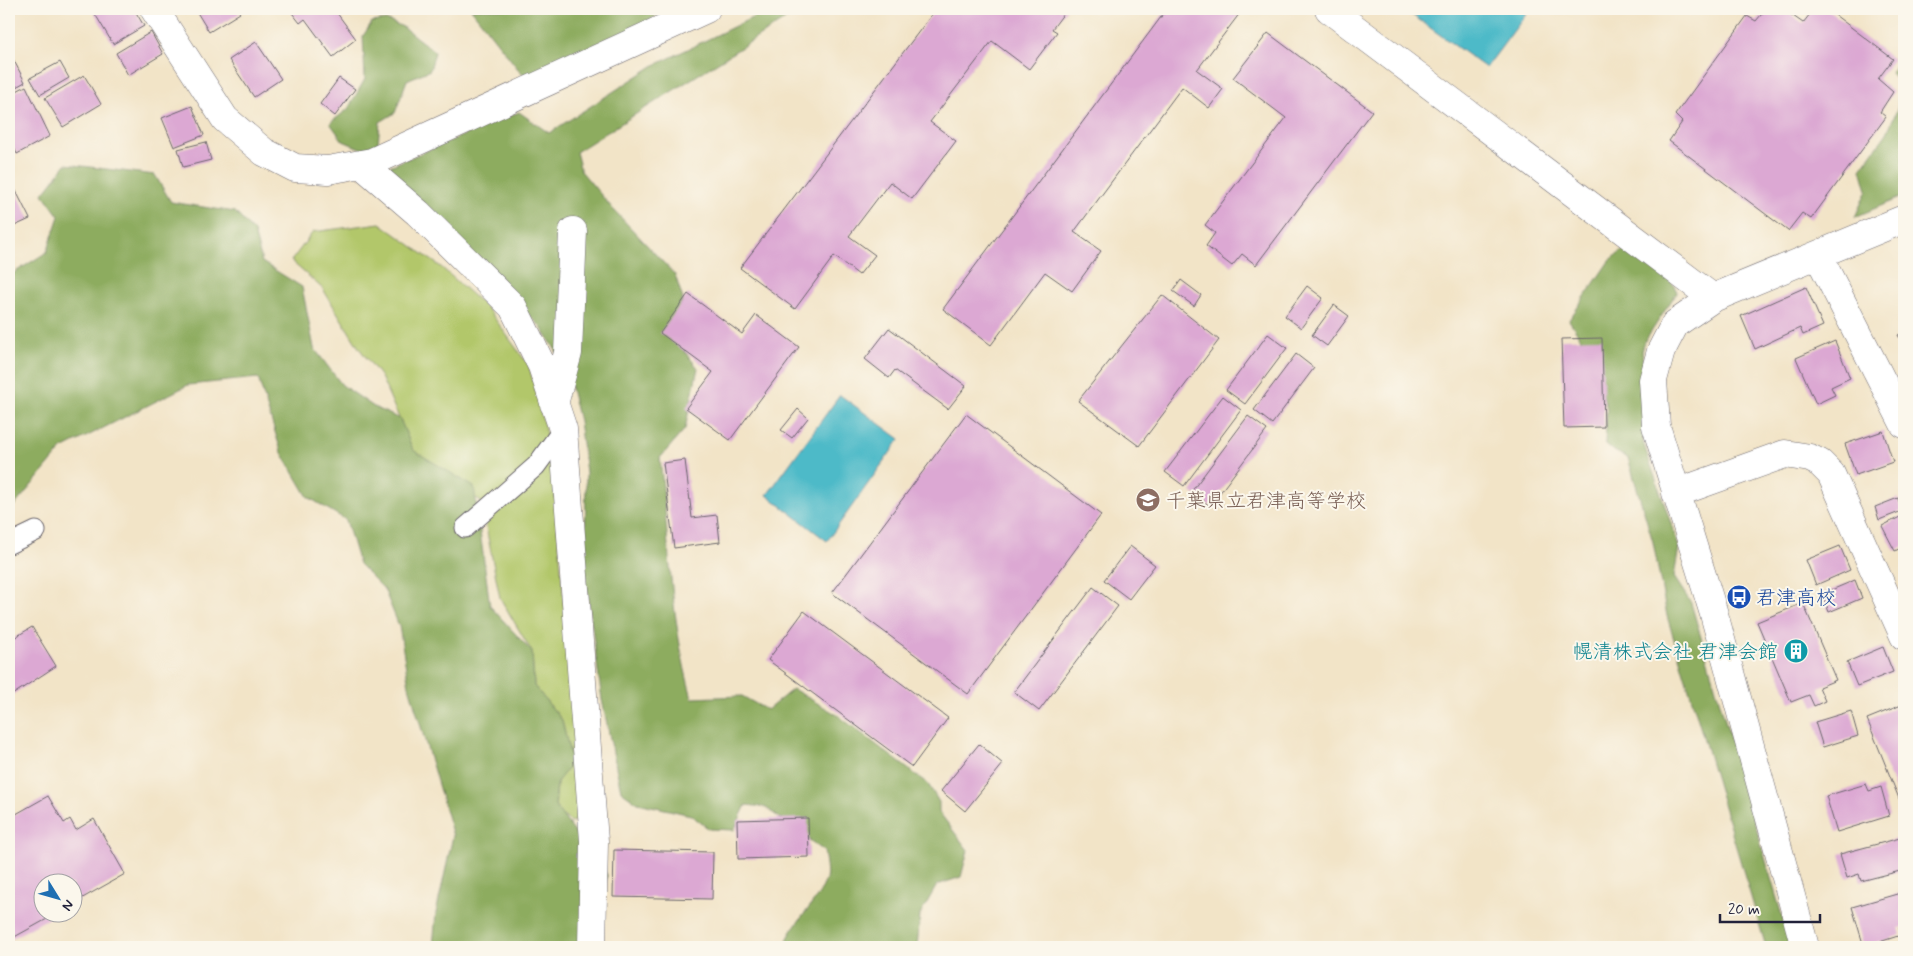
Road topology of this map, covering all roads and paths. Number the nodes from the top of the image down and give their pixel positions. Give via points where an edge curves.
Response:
1 (154, 9) edge
2 (706, 9) edge
3 (1329, 9) edge
4 (361, 164) junction
5 (1904, 219) edge
6 (573, 231) dead end
7 (1818, 255) junction
8 (1714, 298) junction
9 (554, 404) junction
10 (1904, 424) edge
11 (563, 429) junction
12 (1676, 493) junction
13 (465, 528) dead end
14 (36, 531) dead end
15 (9, 544) edge
16 (1904, 636) edge
17 (592, 947) edge
18 (1805, 947) edge

1 - 4 street via 225,119 264,152 295,168 328,170
2 - 4 street via 372,162
3 - 8 street
4 - 9 street via 418,213 513,307 542,366
5 - 7 street
6 - 9 street via 568,354
7 - 8 street
7 - 10 street
8 - 12 street via 1675,324 1661,351 1653,380 1656,426
9 - 11 street
11 - 13 lane via 536,466
11 - 17 street via 594,841
12 - 16 street via 1785,454 1820,463 1831,474
12 - 18 street via 1714,614
14 - 15 lane

